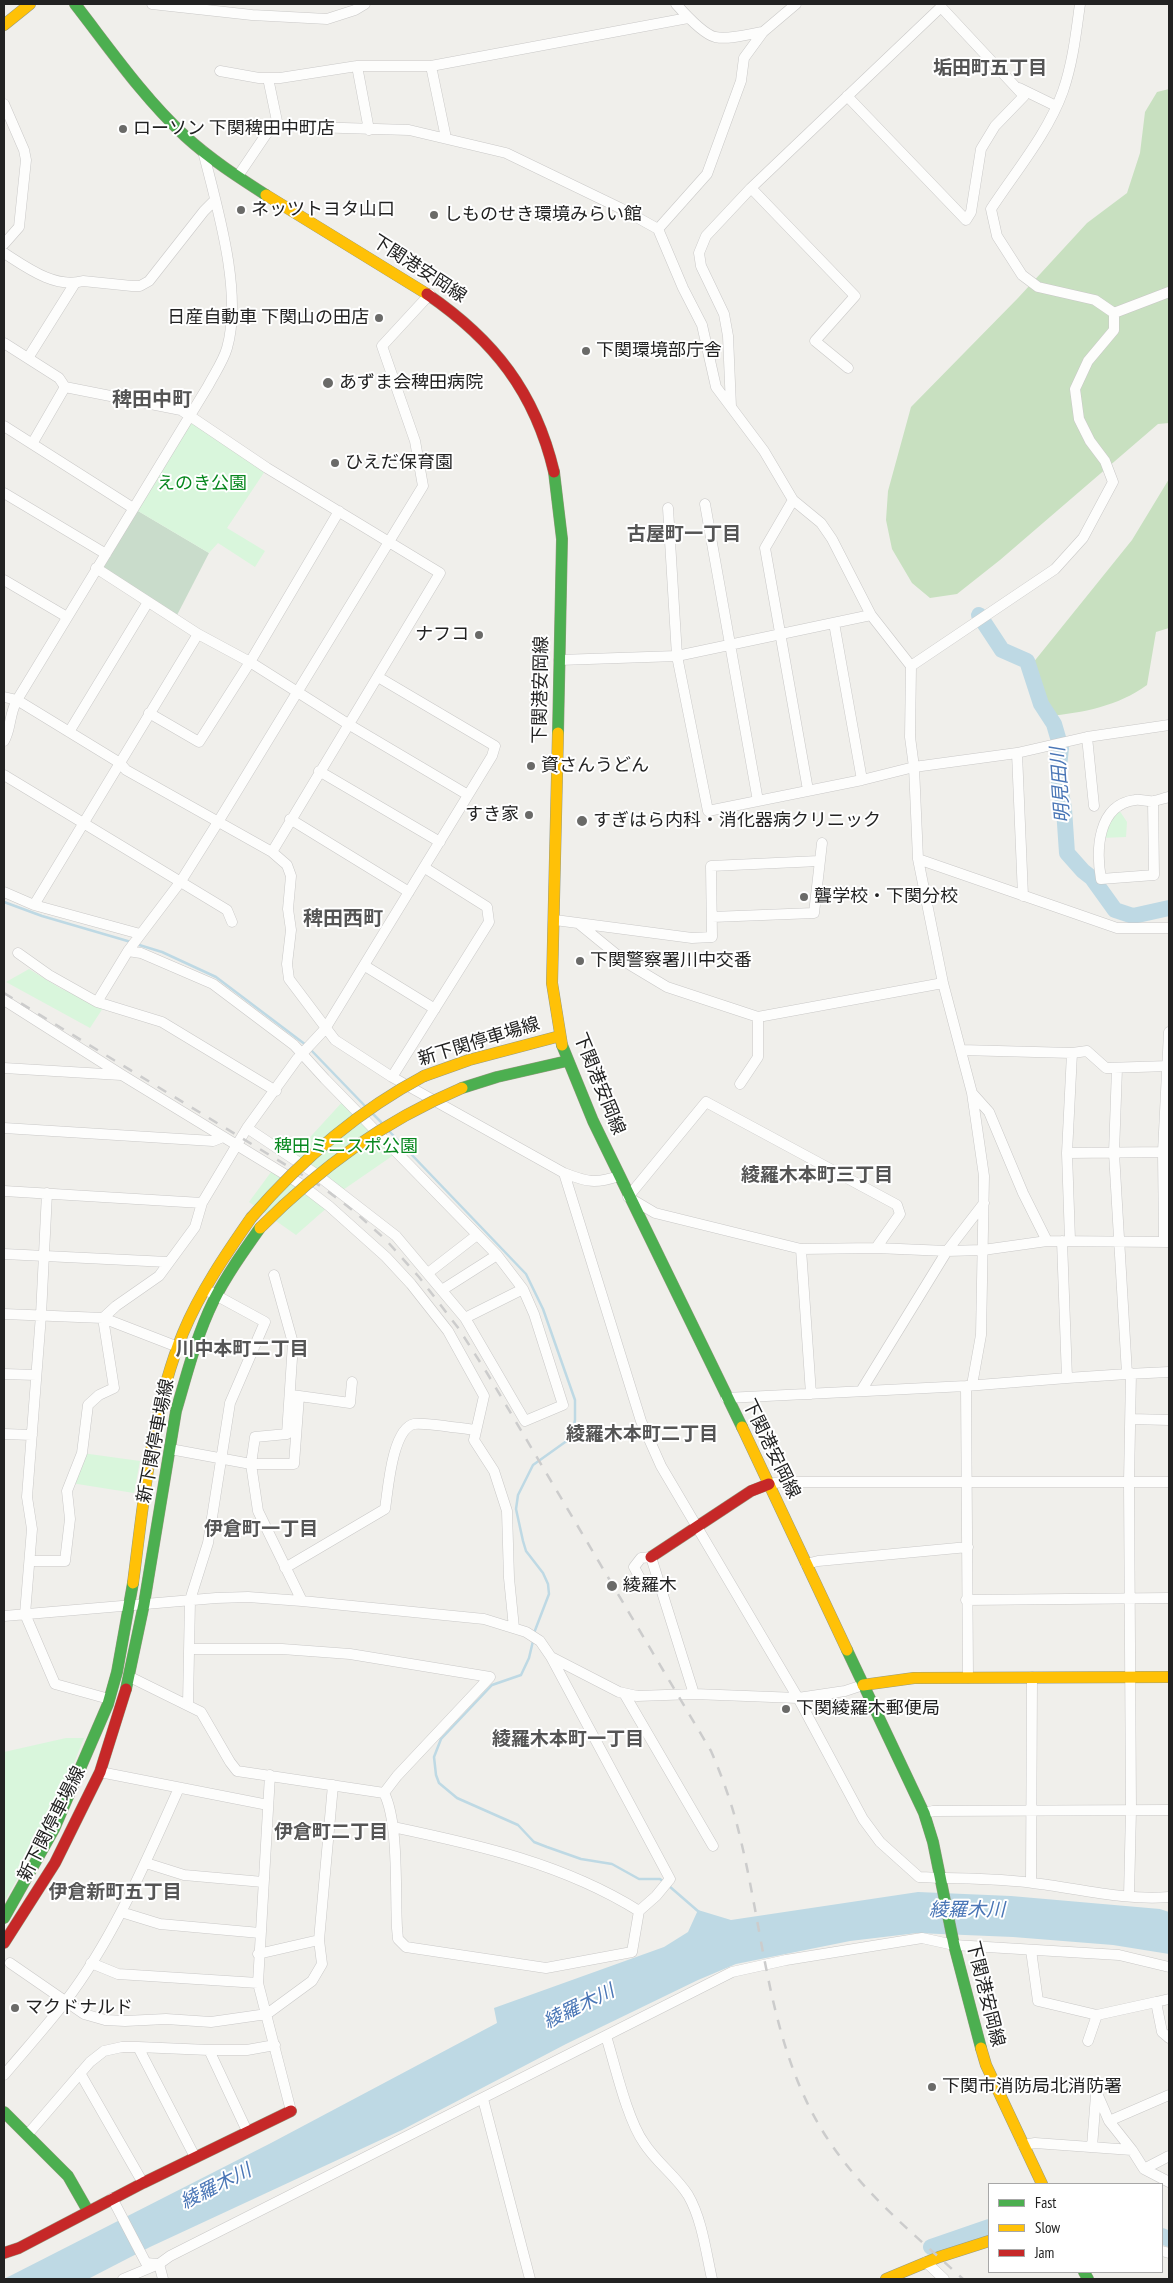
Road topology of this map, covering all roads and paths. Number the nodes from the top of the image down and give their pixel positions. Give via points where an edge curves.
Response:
1 (30, 4) edge
2 (75, 4) edge
3 (152, 4) edge
4 (365, 4) edge
5 (676, 4) edge
6 (796, 4) edge
7 (1080, 4) edge
8 (688, 18) junction
9 (4, 25) edge
10 (763, 32) junction
11 (357, 66) junction
12 (431, 66) junction
13 (220, 71) dead end
14 (268, 78) junction
15 (1015, 86) junction
16 (847, 96) junction
17 (4, 104) edge
18 (1056, 106) junction
19 (278, 126) junction
20 (369, 130) junction
21 (446, 138) junction
22 (203, 151) junction
23 (238, 176) junction
24 (751, 188) junction
25 (216, 200) junction
26 (658, 228) junction
27 (4, 244) edge
28 (4, 253) edge
29 (75, 284) junction
30 (1169, 292) edge
31 (430, 294) junction
32 (1114, 313) junction
33 (4, 343) edge
34 (28, 358) junction
35 (848, 368) dead end
36 (66, 387) junction
37 (731, 407) junction
38 (188, 417) junction
39 (4, 426) edge
40 (32, 444) junction
41 (4, 494) edge
42 (792, 500) junction
43 (706, 504) dead end
44 (134, 508) junction
45 (668, 508) dead end
46 (339, 512) junction
47 (389, 542) junction
48 (106, 554) junction
49 (96, 568) junction
50 (4, 580) edge
51 (148, 602) junction
52 (871, 615) junction
53 (66, 618) junction
54 (834, 624) junction
55 (198, 634) junction
56 (781, 634) junction
57 (730, 643) junction
58 (677, 656) junction
59 (558, 660) junction
60 (250, 662) junction
61 (910, 666) junction
62 (378, 677) junction
63 (296, 692) junction
64 (4, 698) edge
65 (17, 700) junction
66 (149, 713) junction
67 (348, 724) junction
68 (1169, 725) edge
69 (69, 732) junction
70 (1087, 737) junction
71 (4, 741) edge
72 (1017, 752) junction
73 (120, 763) junction
74 (914, 767) junction
75 (319, 771) junction
76 (4, 775) edge
77 (862, 780) junction
78 (808, 790) junction
79 (468, 795) junction
80 (1169, 797) edge
81 (758, 801) junction
82 (1153, 801) junction
83 (1094, 806) dead end
84 (290, 819) junction
85 (218, 822) junction
86 (83, 824) junction
87 (440, 842) junction
88 (822, 843) dead end
89 (272, 852) junction
90 (918, 859) junction
91 (820, 861) junction
92 (425, 868) junction
93 (181, 881) junction
94 (4, 892) edge
95 (409, 892) junction
96 (1023, 896) junction
97 (34, 905) junction
98 (712, 917) junction
99 (555, 920) junction
100 (232, 922) dead end
101 (578, 923) junction
102 (1169, 928) edge
103 (139, 936) junction
104 (129, 949) junction
105 (18, 954) dead end
106 (365, 966) junction
107 (943, 983) junction
108 (4, 1000) edge
109 (97, 1002) junction
110 (435, 1009) junction
111 (758, 1017) junction
112 (326, 1029) junction
113 (1169, 1032) edge
114 (560, 1036) junction
115 (306, 1050) junction
116 (961, 1050) junction
117 (1072, 1053) junction
118 (567, 1060) junction
119 (1168, 1066) edge
120 (4, 1068) edge
121 (1117, 1068) junction
122 (122, 1075) junction
123 (392, 1077) junction
124 (740, 1084) dead end
125 (276, 1091) junction
126 (972, 1093) junction
127 (4, 1128) edge
128 (247, 1128) junction
129 (223, 1137) junction
130 (237, 1145) junction
131 (1166, 1152) edge
132 (1066, 1153) junction
133 (1114, 1153) junction
134 (564, 1173) junction
135 (619, 1176) junction
136 (4, 1191) edge
137 (47, 1193) junction
138 (628, 1197) junction
139 (202, 1203) junction
140 (984, 1203) junction
141 (477, 1236) junction
142 (1047, 1240) junction
143 (1066, 1240) junction
144 (1120, 1241) junction
145 (1167, 1242) edge
146 (876, 1248) junction
147 (801, 1249) junction
148 (947, 1250) junction
149 (983, 1250) junction
150 (4, 1254) edge
151 (496, 1255) junction
152 (44, 1256) junction
153 (168, 1262) junction
154 (428, 1273) junction
155 (274, 1275) dead end
156 (205, 1289) junction
157 (523, 1289) junction
158 (442, 1290) junction
159 (216, 1295) junction
160 (4, 1314) edge
161 (41, 1315) junction
162 (103, 1318) junction
163 (465, 1318) junction
164 (178, 1347) junction
165 (1169, 1372) edge
166 (4, 1374) edge
167 (1129, 1374) junction
168 (36, 1376) junction
169 (1067, 1378) junction
170 (352, 1382) dead end
171 (969, 1386) junction
172 (861, 1391) junction
173 (811, 1394) junction
174 (295, 1396) junction
175 (726, 1398) junction
176 (1131, 1418) junction
177 (1169, 1420) edge
178 (476, 1430) junction
179 (4, 1434) edge
180 (32, 1435) junction
181 (170, 1449) junction
182 (220, 1460) junction
183 (251, 1464) junction
184 (966, 1482) junction
185 (1129, 1482) junction
186 (1169, 1482) edge
187 (769, 1484) junction
188 (698, 1526) junction
189 (968, 1547) junction
190 (651, 1557) junction
191 (30, 1561) junction
192 (806, 1564) junction
193 (285, 1568) junction
194 (658, 1581) junction
195 (1129, 1598) junction
196 (1169, 1598) edge
197 (190, 1600) junction
198 (966, 1600) junction
199 (302, 1601) junction
200 (144, 1604) junction
201 (128, 1605) junction
202 (25, 1614) junction
203 (4, 1616) edge
204 (514, 1628) junction
205 (190, 1649) junction
206 (551, 1658) junction
207 (130, 1677) junction
208 (1130, 1677) junction
209 (1169, 1677) edge
210 (968, 1678) junction
211 (1032, 1678) junction
212 (863, 1685) junction
213 (625, 1694) junction
214 (694, 1694) junction
215 (798, 1698) junction
216 (108, 1699) junction
217 (188, 1704) junction
218 (100, 1772) junction
219 (270, 1775) junction
220 (333, 1785) junction
221 (180, 1788) junction
222 (384, 1793) junction
223 (268, 1806) junction
224 (1031, 1810) junction
225 (1131, 1810) junction
226 (1169, 1810) edge
227 (924, 1813) junction
228 (393, 1827) junction
229 (713, 1846) dead end
230 (146, 1863) junction
231 (942, 1880) junction
232 (264, 1882) junction
233 (1031, 1882) junction
234 (1129, 1896) junction
235 (1169, 1897) edge
236 (639, 1911) junction
237 (121, 1912) junction
238 (4, 1918) edge
239 (260, 1933) junction
240 (319, 1940) junction
241 (954, 1942) junction
242 (4, 1943) edge
243 (1030, 1950) junction
244 (258, 1954) junction
245 (10, 1963) dead end
246 (91, 1963) junction
247 (1169, 1967) edge
248 (258, 1983) junction
249 (1169, 1999) edge
250 (66, 2001) junction
251 (1156, 2002) junction
252 (267, 2014) junction
253 (1097, 2015) junction
254 (606, 2036) junction
255 (1169, 2038) edge
256 (1088, 2041) dead end
257 (275, 2045) junction
258 (138, 2047) junction
259 (209, 2050) junction
260 (80, 2073) junction
261 (4, 2075) edge
262 (1169, 2095) edge
263 (482, 2099) junction
264 (291, 2110) joint
265 (4, 2112) edge
266 (1109, 2121) junction
267 (247, 2131) junction
268 (28, 2134) junction
269 (1023, 2145) junction
270 (1092, 2147) junction
271 (1132, 2150) junction
272 (1169, 2156) edge
273 (195, 2157) junction
274 (1144, 2169) junction
275 (1169, 2182) edge
276 (143, 2183) junction
277 (1042, 2183) edge
278 (112, 2198) junction
279 (88, 2211) junction
280 (988, 2240) edge
281 (4, 2253) edge
282 (926, 2262) junction
283 (159, 2264) junction
284 (124, 2279) edge
285 (163, 2279) edge
286 (530, 2279) edge
287 (712, 2279) edge
288 (886, 2279) edge
289 (944, 2279) edge

1 - 9 main road
2 - 22 main road, 下関港安岡線 via 164,114
3 - 4 street via 327,19
5 - 8 street
6 - 10 street
7 - 18 street via 1073,59
8 - 10 street via 714,37
8 - 12 street
10 - 26 street via 744,58 741,81 707,174
11 - 12 street
11 - 14 street
11 - 20 street
12 - 21 street
13 - 14 street
14 - 19 street
15 - 16 street via 941,7
15 - 16 street via 1024,96 994,126 981,149 971,212 966,220
15 - 18 street
16 - 24 street
17 - 27 street via 26,160 19,227
18 - 32 street via 991,209 997,236 1022,275 1038,287 1095,300
19 - 20 street
19 - 23 street via 267,133
20 - 21 street via 409,130
21 - 26 street via 506,153
22 - 23 main road, 下関港安岡線
22 - 25 street
23 - 31 main road, 下関港安岡線
24 - 35 street via 855,296 815,341
24 - 37 street via 706,236 699,253 701,266 724,314
25 - 29 street via 149,281 140,286 83,281
25 - 38 street via 226,254 232,322 220,364
26 - 37 street via 702,324 716,387
28 - 29 street via 45,277
29 - 34 street
30 - 32 street
31 - 47 street via 382,346 415,441 423,486
31 - 59 main road, 下関港安岡線 via 461,317 500,357 527,400 544,439 558,488 562,539
32 - 61 street via 1114,330 1088,361 1075,389 1078,419 1105,460 1113,482 1083,538 1055,569
33 - 34 street
34 - 36 street via 59,378
36 - 38 street via 181,410
36 - 40 street
37 - 42 street via 764,451
38 - 44 street
38 - 46 street
39 - 40 street
40 - 44 street
41 - 48 street
42 - 52 street via 821,524 832,539
42 - 56 street via 765,548
43 - 57 street
44 - 48 street
45 - 58 street
46 - 47 street
46 - 60 street
47 - 62 street via 440,573
47 - 63 street
48 - 49 street
49 - 51 street
49 - 53 street
50 - 53 street
51 - 55 street
51 - 69 street
52 - 54 street
52 - 61 street
53 - 65 street
54 - 56 street
54 - 77 street
55 - 60 street
55 - 66 street
56 - 57 street
56 - 78 street
57 - 58 street
57 - 81 street
58 - 59 street
58 - 81 street via 708,812
59 - 99 main road, 下関港安岡線
60 - 63 street
60 - 66 street via 199,742
61 - 74 street via 910,737
62 - 67 street
62 - 79 street via 495,746
63 - 67 street
63 - 85 street
64 - 65 street
65 - 69 street
65 - 71 street via 10,712
66 - 73 street
67 - 75 street
67 - 79 street
68 - 70 street
69 - 73 street
70 - 72 street
70 - 83 street
72 - 74 street
72 - 96 street
73 - 85 street via 126,770
73 - 86 street
74 - 77 street
74 - 90 street
75 - 84 street
75 - 87 street
76 - 86 street
77 - 78 street
78 - 81 street
79 - 87 street
80 - 82 street
82 - 82 street via 1154,875 1101,880 1098,860 1100,838 1111,811 1135,800
84 - 89 street
84 - 95 street
85 - 89 street
85 - 93 street
86 - 93 street
86 - 97 street
87 - 92 street
88 - 91 street
89 - 112 street via 287,865 291,876 289,979
90 - 96 street
90 - 107 street
91 - 98 street via 814,913
91 - 98 street via 711,866
92 - 95 street
92 - 110 street via 487,907 489,922
93 - 100 street via 227,910
93 - 103 street
94 - 97 street
95 - 106 street
96 - 102 street via 1117,928
97 - 103 street
98 - 101 street via 712,938
99 - 101 street
99 - 114 main road, 下関港安岡線 via 552,983
101 - 111 street via 627,963 667,987
103 - 104 street
104 - 109 street
104 - 115 street via 213,984
105 - 109 street
106 - 110 street
106 - 112 street
107 - 111 street
107 - 116 street
108 - 122 street
109 - 125 street via 162,1022
110 - 123 street
111 - 124 street via 758,1057
112 - 115 street
112 - 123 street via 335,1040
113 - 119 street
114 - 118 main road, 下関港安岡線
114 - 156 main road, 新下関停車場線, bridge via 468,1060 424,1076 398,1089 340,1129 285,1178 251,1218
115 - 125 street
115 - 141 street
116 - 117 street
116 - 126 street
117 - 121 street via 1087,1051 1106,1068
117 - 132 street
118 - 135 main road, 下関港安岡線
118 - 159 main road, 新下関停車場線, bridge via 462,1088 406,1112 353,1145 293,1193 260,1228
119 - 121 street
119 - 131 street
120 - 122 street
121 - 133 street
122 - 129 street
123 - 134 street
125 - 128 street
126 - 140 street via 984,1176
126 - 142 street via 989,1112
127 - 129 street via 213,1141
128 - 130 street
128 - 154 street via 359,1206 396,1236
129 - 130 street
130 - 139 street
130 - 178 street via 299,1183 329,1206 386,1257 410,1284 448,1332 484,1396
131 - 133 street
131 - 145 street
132 - 133 street
132 - 143 street
133 - 144 street
134 - 135 street via 586,1182 602,1182
134 - 188 street via 641,1421 661,1466
135 - 138 main road, 下関港安岡線
136 - 137 street
137 - 139 street
137 - 152 street
138 - 146 street via 706,1102 897,1205 900,1214
138 - 147 street via 655,1213
138 - 175 main road, 下関港安岡線
139 - 153 street via 195,1227
140 - 148 street
140 - 149 street
141 - 151 street
141 - 154 street
142 - 143 street
142 - 149 street
143 - 144 street
143 - 169 street
144 - 145 street
144 - 167 street
146 - 147 street
146 - 148 street
147 - 173 street
148 - 149 street
148 - 172 street
149 - 171 street via 981,1335
150 - 152 street
151 - 157 street
151 - 158 street
152 - 153 street
152 - 161 street
153 - 162 street via 159,1276
154 - 158 street
155 - 174 street via 293,1343
156 - 159 street
156 - 164 main road, 新下関停車場線
157 - 163 street
157 - 163 street via 563,1405 525,1421
158 - 163 street
159 - 181 main road, 新下関停車場線 via 201,1330 176,1411
159 - 182 street via 265,1322 230,1402
160 - 161 street
161 - 162 street
161 - 168 street
162 - 164 street
162 - 191 street via 114,1388 88,1405 82,1453 67,1491 70,1519 65,1561
164 - 201 main road, 新下関停車場線 via 154,1448
165 - 167 street
166 - 168 street
167 - 169 street
167 - 176 street
168 - 180 street
169 - 171 street
170 - 174 street via 350,1403
171 - 172 street
171 - 184 street
172 - 173 street
173 - 175 street
174 - 183 street via 287,1434 255,1437
174 - 183 street via 294,1464
175 - 187 main road, 下関港安岡線
176 - 177 street
176 - 185 street
178 - 193 street via 414,1424 405,1429 395,1450 385,1509
178 - 204 street via 474,1440 494,1471 507,1511
179 - 180 street
180 - 191 street via 27,1497 32,1529
181 - 182 street
181 - 200 main road, 新下関停車場線
182 - 183 street
182 - 197 street via 208,1544
183 - 193 street via 258,1511
184 - 185 street
184 - 187 street
184 - 189 street
185 - 186 street
185 - 195 street
187 - 188 main road via 751,1491
187 - 192 main road, 下関港安岡線
188 - 190 main road
188 - 215 street
189 - 192 street
189 - 198 street
190 - 194 street
190 - 194 street via 641,1558 634,1567 642,1582 648,1585
191 - 202 street
192 - 212 main road, 下関港安岡線
193 - 199 street
194 - 214 street
195 - 196 street
195 - 198 street
195 - 208 street
197 - 199 street via 248,1597
197 - 200 street
197 - 205 street
198 - 210 street
199 - 204 street via 484,1619
200 - 201 street
200 - 207 main road, 新下関停車場線
201 - 202 street
201 - 216 main road, 新下関停車場線 via 117,1673
202 - 203 street
202 - 216 street via 55,1684
204 - 206 street via 539,1640
205 - 217 street
205 - 222 street via 282,1649 350,1654 490,1677
206 - 213 street
206 - 236 street via 670,1879
207 - 217 street
207 - 218 main road, 新下関停車場線
208 - 209 main road
208 - 211 main road
208 - 225 street
210 - 211 main road
210 - 212 main road via 914,1678
211 - 224 street
212 - 215 street
212 - 227 main road, 下関港安岡線
213 - 214 street
213 - 229 street
214 - 215 street
215 - 231 street via 850,1797 880,1842 919,1877
216 - 238 main road, 新下関停車場線 via 59,1822
217 - 219 street via 201,1712 238,1771
218 - 221 street
218 - 242 main road, 新下関停車場線 via 55,1863
219 - 220 street
219 - 223 street
220 - 222 street
220 - 240 street
221 - 223 street
221 - 230 street
222 - 228 street via 390,1805
223 - 232 street
224 - 225 street
224 - 227 street via 933,1810
224 - 233 street
225 - 226 street
225 - 234 street
227 - 231 main road, 下関港安岡線
228 - 236 street via 478,1844 540,1864 610,1893
228 - 236 street via 398,1939 406,1947 546,1968 632,1952
230 - 232 street via 184,1875
230 - 237 street
231 - 233 street
231 - 241 main road, 下関港安岡線
232 - 239 street
233 - 234 street
234 - 235 street
237 - 239 street via 160,1924
237 - 246 street
239 - 244 street
240 - 244 street
240 - 252 street via 322,1964 312,1981
241 - 243 street
241 - 254 street via 922,1938 732,1972
241 - 269 main road, 下関港安岡線 via 986,2065
243 - 247 street via 1119,1956
243 - 253 street via 1038,2001
244 - 248 street
245 - 250 street
246 - 248 street via 118,1974
246 - 250 street
248 - 252 street
249 - 251 street
250 - 252 street via 84,2014 125,2022 166,2018 211,2022
250 - 261 street
251 - 253 street
251 - 255 street via 1162,2032
252 - 257 street
253 - 256 street
254 - 263 street
254 - 287 street via 643,2143 689,2196
257 - 259 street via 247,2050
257 - 264 street
258 - 259 street
258 - 260 street via 104,2051
258 - 273 street
259 - 267 street
260 - 268 street
260 - 276 street
262 - 266 street
263 - 283 street
263 - 286 street
264 - 267 main road
265 - 268 main road
266 - 270 street via 1096,2091
266 - 271 street
267 - 273 main road
268 - 279 main road via 68,2176
269 - 270 street
269 - 277 main road, 下関港安岡線
270 - 271 street
271 - 274 street
272 - 274 street
273 - 276 main road
274 - 275 street
276 - 278 main road
278 - 279 main road
278 - 283 street via 146,2263
279 - 281 main road
280 - 282 main road
282 - 288 main road
282 - 289 street
283 - 284 street
283 - 285 street

